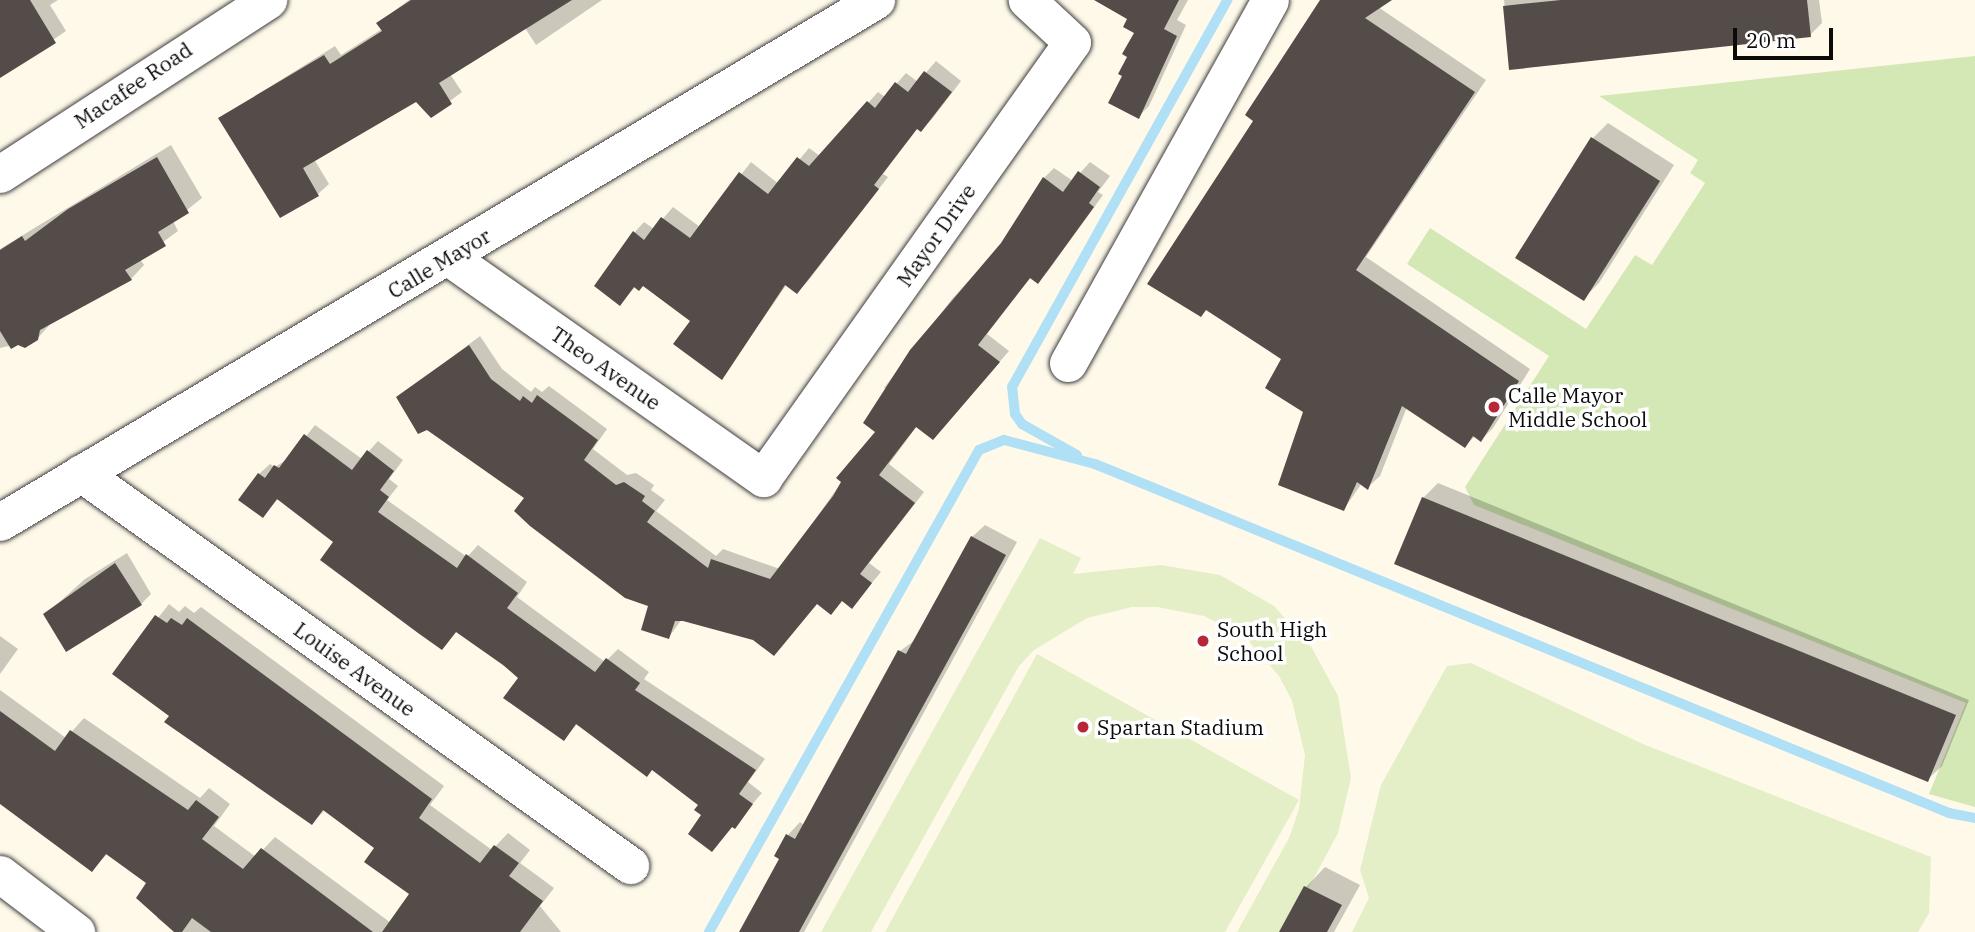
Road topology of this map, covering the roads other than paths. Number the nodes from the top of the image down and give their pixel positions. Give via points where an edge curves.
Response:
1 (268, 0) edge
2 (876, 0) edge
3 (1027, 0) edge
4 (1270, 0) edge
5 (0, 174) edge
6 (450, 258) junction
7 (1068, 363) dead end
8 (81, 472) junction
9 (763, 478) joint
10 (0, 522) edge
11 (630, 864) dead end
12 (0, 874) edge
13 (76, 932) edge

1 - 5 street, Macafee Road
2 - 6 street, Calle Mayor
3 - 9 street, Mayor Drive via 1072,43
4 - 7 street
6 - 8 street, Calle Mayor
6 - 9 street, Theo Avenue
8 - 10 street, Calle Mayor
8 - 11 street, Louise Avenue
12 - 13 street

